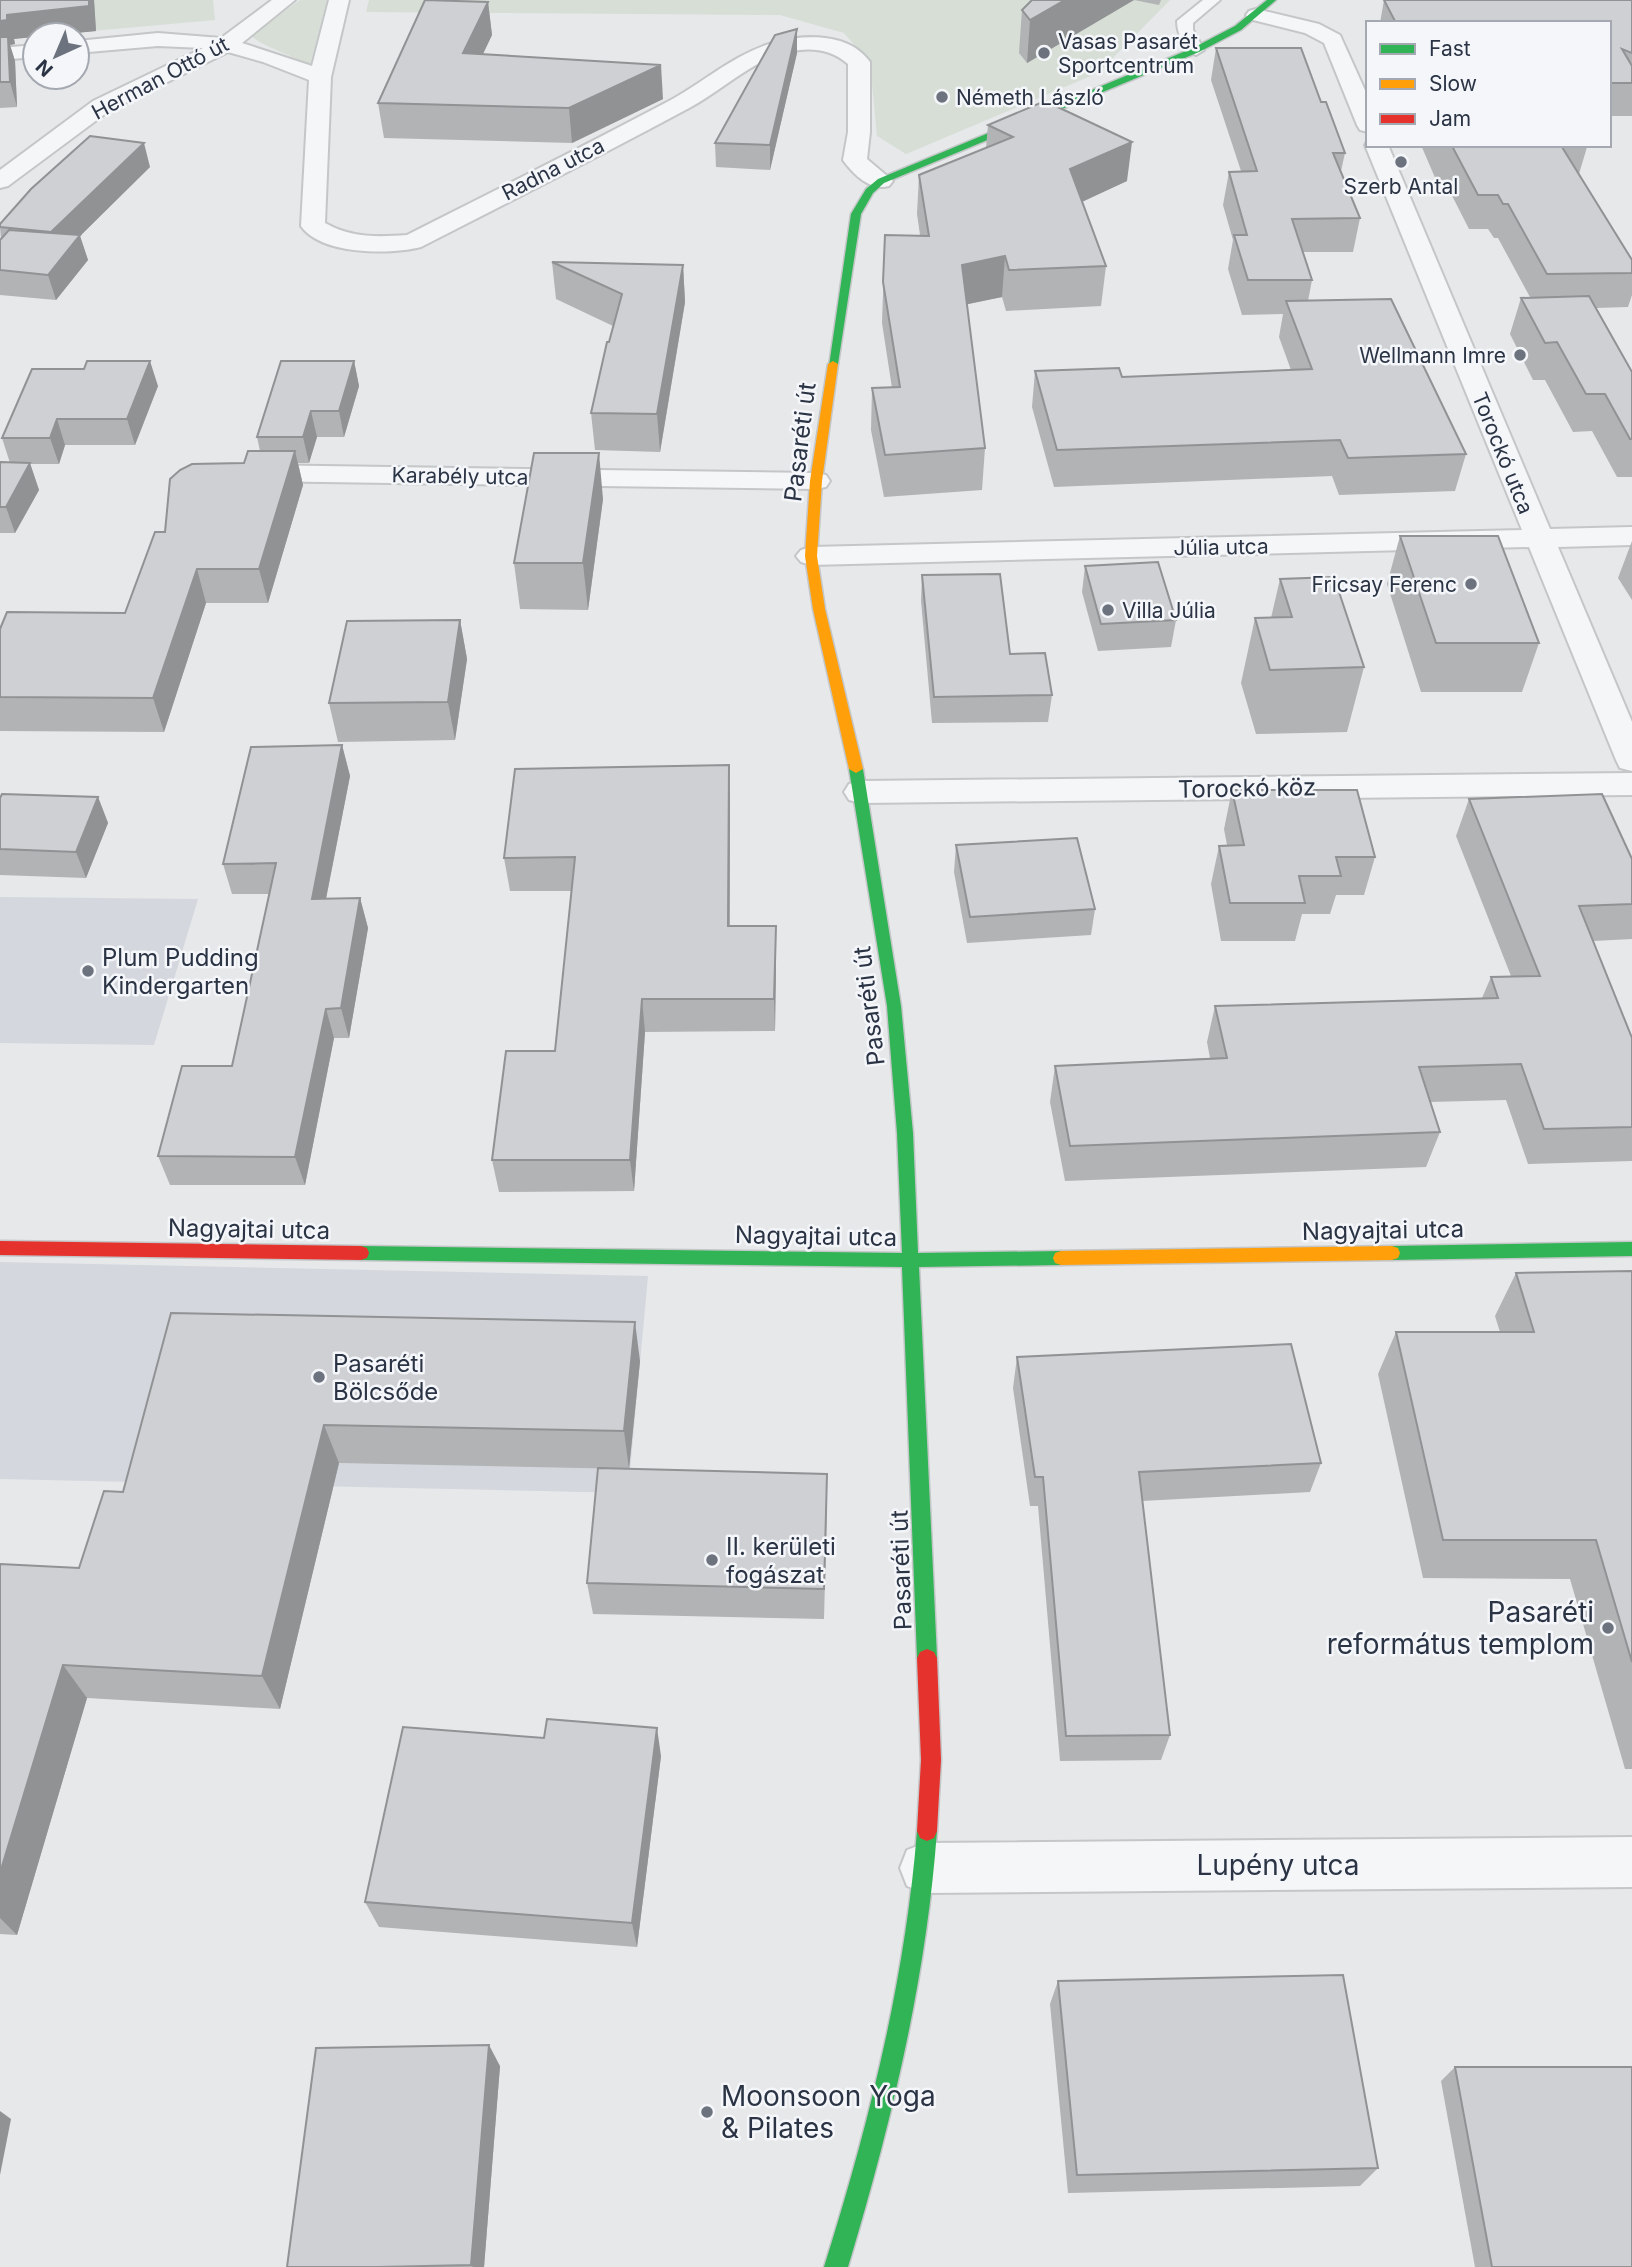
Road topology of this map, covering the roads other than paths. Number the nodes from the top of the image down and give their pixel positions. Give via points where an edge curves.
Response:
1 (285, 0) edge
2 (1213, 0) edge
3 (1272, 0) edge
4 (337, 9) edge
5 (1256, 15) junction
6 (91, 46) edge
7 (224, 46) junction
8 (1196, 50) junction
9 (21, 52) edge
10 (0, 54) edge
11 (320, 77) junction
12 (1366, 120) edge
13 (859, 132) junction
14 (1377, 147) edge
15 (892, 158) junction
16 (0, 181) edge
17 (881, 181) junction
18 (230, 473) edge
19 (816, 481) junction
20 (1632, 536) edge
21 (1538, 540) junction
22 (811, 556) junction
23 (1632, 760) edge
24 (1632, 784) edge
25 (861, 792) junction
26 (0, 1248) edge
27 (1632, 1249) edge
28 (911, 1260) junction
29 (1632, 1862) edge
30 (925, 1868) junction
31 (836, 2267) edge

1 - 7 street, Herman Ottó út
2 - 8 lane via 1185,21
3 - 5 street, Pasaréti út
4 - 11 street, Radna utca
5 - 8 street, Pasaréti út
5 - 12 street via 1333,39
6 - 7 street via 183,40
7 - 11 street via 276,58
7 - 16 street, Herman Ottó út via 101,107
8 - 15 street, Pasaréti út
9 - 10 street
11 - 13 street, Radna utca via 313,226 348,244 412,242 690,99 776,48 825,44 849,52 859,62
13 - 15 street via 868,144
13 - 17 street, Radna utca via 855,160
14 - 21 street, Torockó utca
15 - 17 street, Pasaréti út
17 - 19 street, Pasaréti út via 869,191 856,214
18 - 19 street, Karabély utca
19 - 22 street, Pasaréti út
20 - 21 street, Júlia utca
21 - 22 street, Júlia utca
21 - 23 street, Torockó utca
22 - 25 street, Pasaréti út
24 - 25 street, Torockó köz
25 - 28 street, Pasaréti út via 894,1006
26 - 28 street, Nagyajtai utca
27 - 28 street, Nagyajtai utca
28 - 30 street, Pasaréti út via 931,1760
29 - 30 street, Lupény utca
30 - 31 street, Pasaréti út via 911,1980 893,2069

